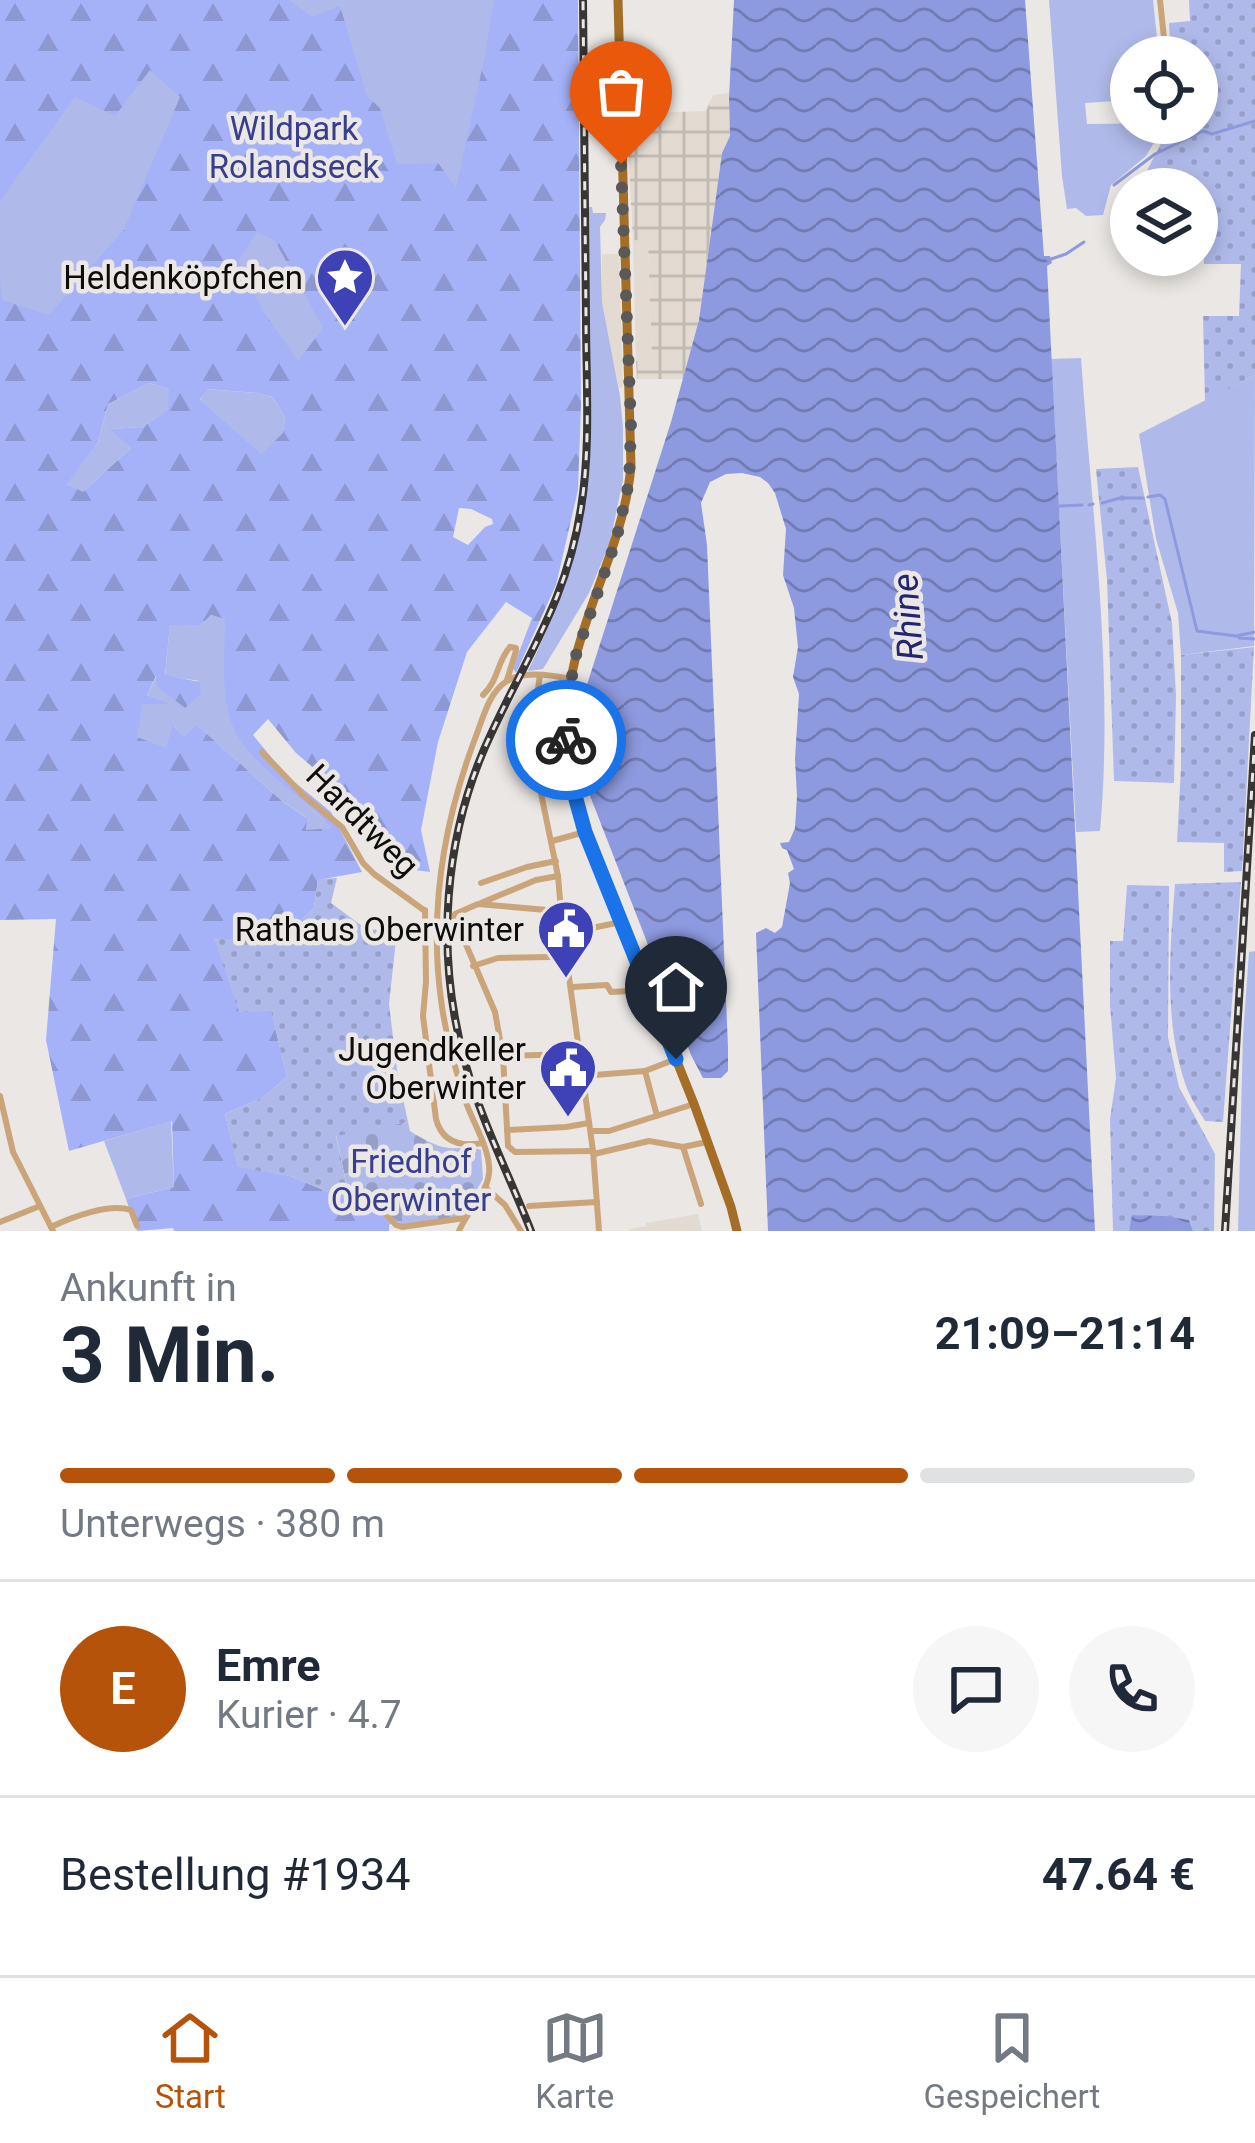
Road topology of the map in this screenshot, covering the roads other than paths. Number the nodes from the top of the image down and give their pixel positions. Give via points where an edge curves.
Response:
1 (618, 0) edge
2 (1160, 0) edge
3 (1164, 36) edge
4 (540, 675) junction
5 (507, 680) junction
6 (571, 680) junction
7 (483, 695) dead end
8 (262, 752) dead end
9 (536, 769) junction
10 (574, 795) junction
11 (585, 832) junction
12 (552, 841) junction
13 (556, 861) junction
14 (558, 876) junction
15 (481, 884) dead end
16 (478, 904) junction
17 (425, 910) junction
18 (437, 912) junction
19 (560, 912) junction
20 (621, 922) junction
21 (562, 934) junction
22 (550, 957) dead end
23 (473, 966) junction
24 (570, 985) junction
25 (648, 990) junction
26 (579, 1054) junction
27 (503, 1056) junction
28 (676, 1059) junction
29 (645, 1071) junction
30 (582, 1076) junction
31 (0, 1096) edge
32 (694, 1104) junction
33 (657, 1116) junction
34 (590, 1127) junction
35 (507, 1130) junction
36 (707, 1142) junction
37 (482, 1143) junction
38 (683, 1148) junction
39 (594, 1153) junction
40 (484, 1187) junction
41 (598, 1202) junction
42 (701, 1204) dead end
43 (40, 1206) junction
44 (529, 1206) dead end
45 (381, 1209) dead end
46 (465, 1218) junction
47 (0, 1222) edge
48 (137, 1226) dead end
49 (52, 1229) edge
50 (459, 1231) edge
51 (521, 1231) edge
52 (599, 1231) edge
53 (737, 1231) edge

1 - 6 main road via 631,466
2 - 3 street
4 - 5 street
4 - 6 street
4 - 9 street
5 - 7 street via 513,647
5 - 18 street via 490,701 454,801
6 - 10 main road via 566,736
8 - 17 street, Hardtweg via 342,827 374,874
9 - 10 street
9 - 12 street
10 - 11 main road
11 - 12 street
11 - 20 main road
12 - 13 street
13 - 14 street
13 - 15 street
14 - 16 street
14 - 19 street
16 - 19 street
16 - 23 street via 455,914
17 - 18 street, Hardtweg
17 - 37 street via 423,1016 436,1119 455,1143
18 - 37 street via 446,1028
19 - 21 street
20 - 21 street
20 - 25 main road
21 - 24 street
22 - 23 street
23 - 27 street via 495,1012
24 - 25 street
24 - 26 street
25 - 28 main road
26 - 27 street
26 - 30 street
27 - 35 street
28 - 29 street
28 - 32 main road
29 - 30 street
29 - 33 street
30 - 34 street
31 - 43 street via 13,1152
32 - 33 street
32 - 36 main road
33 - 34 street via 610,1131
34 - 35 street
34 - 39 street
35 - 39 street via 515,1152
36 - 38 street
36 - 53 main road
37 - 40 street
38 - 39 street via 650,1141
38 - 42 street
39 - 41 street
40 - 46 street
40 - 51 street
41 - 44 street
41 - 52 street
43 - 47 street
43 - 49 street
45 - 46 street via 402,1227
46 - 50 street
48 - 49 street via 123,1207

